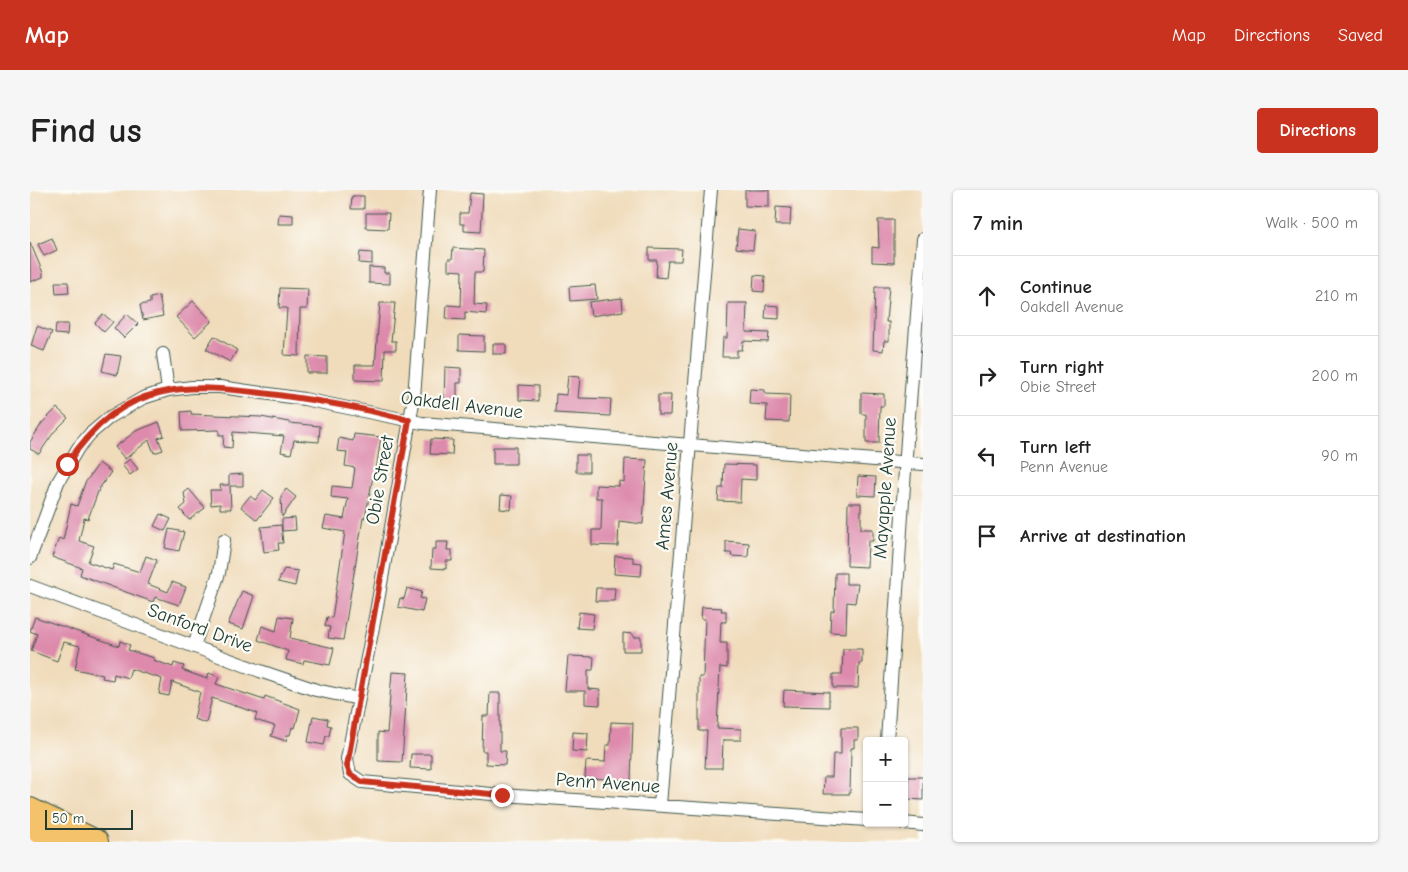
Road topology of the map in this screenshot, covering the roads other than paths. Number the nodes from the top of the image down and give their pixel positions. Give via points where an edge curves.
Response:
1 (430, 190) edge
2 (711, 190) edge
3 (923, 239) edge
4 (162, 354) dead end
5 (168, 390) junction
6 (409, 420) junction
7 (690, 445) junction
8 (905, 463) junction
9 (923, 464) edge
10 (224, 540) dead end
11 (30, 558) edge
12 (30, 586) edge
13 (194, 646) junction
14 (359, 699) junction
15 (887, 737) edge
16 (350, 774) joint
17 (660, 805) junction
18 (30, 810) edge
19 (863, 820) edge
20 (908, 823) edge
21 (923, 825) edge
22 (30, 831) edge
23 (60, 842) edge
24 (96, 842) edge

1 - 6 street, Obie Street via 414,397
2 - 7 street, Ames Avenue
3 - 8 street, Mayapple Avenue
4 - 5 street
5 - 6 street, Oakdell Avenue via 192,387 230,389 341,404
5 - 11 street, Oakdell Avenue via 126,406 90,434 78,448 58,482
6 - 7 street, Oakdell Avenue
6 - 14 street, Obie Street
7 - 8 street, Oakdell Avenue
7 - 17 street, Ames Avenue
8 - 9 street, Oakdell Avenue
8 - 15 street, Mayapple Avenue
10 - 13 street via 218,573
12 - 13 street, Sanford Drive
13 - 14 street, Sanford Drive via 316,690
14 - 16 street, Obie Street via 347,759
16 - 17 street, Penn Avenue via 362,782
17 - 19 street, Penn Avenue
18 - 24 highway
20 - 21 street
22 - 23 highway

